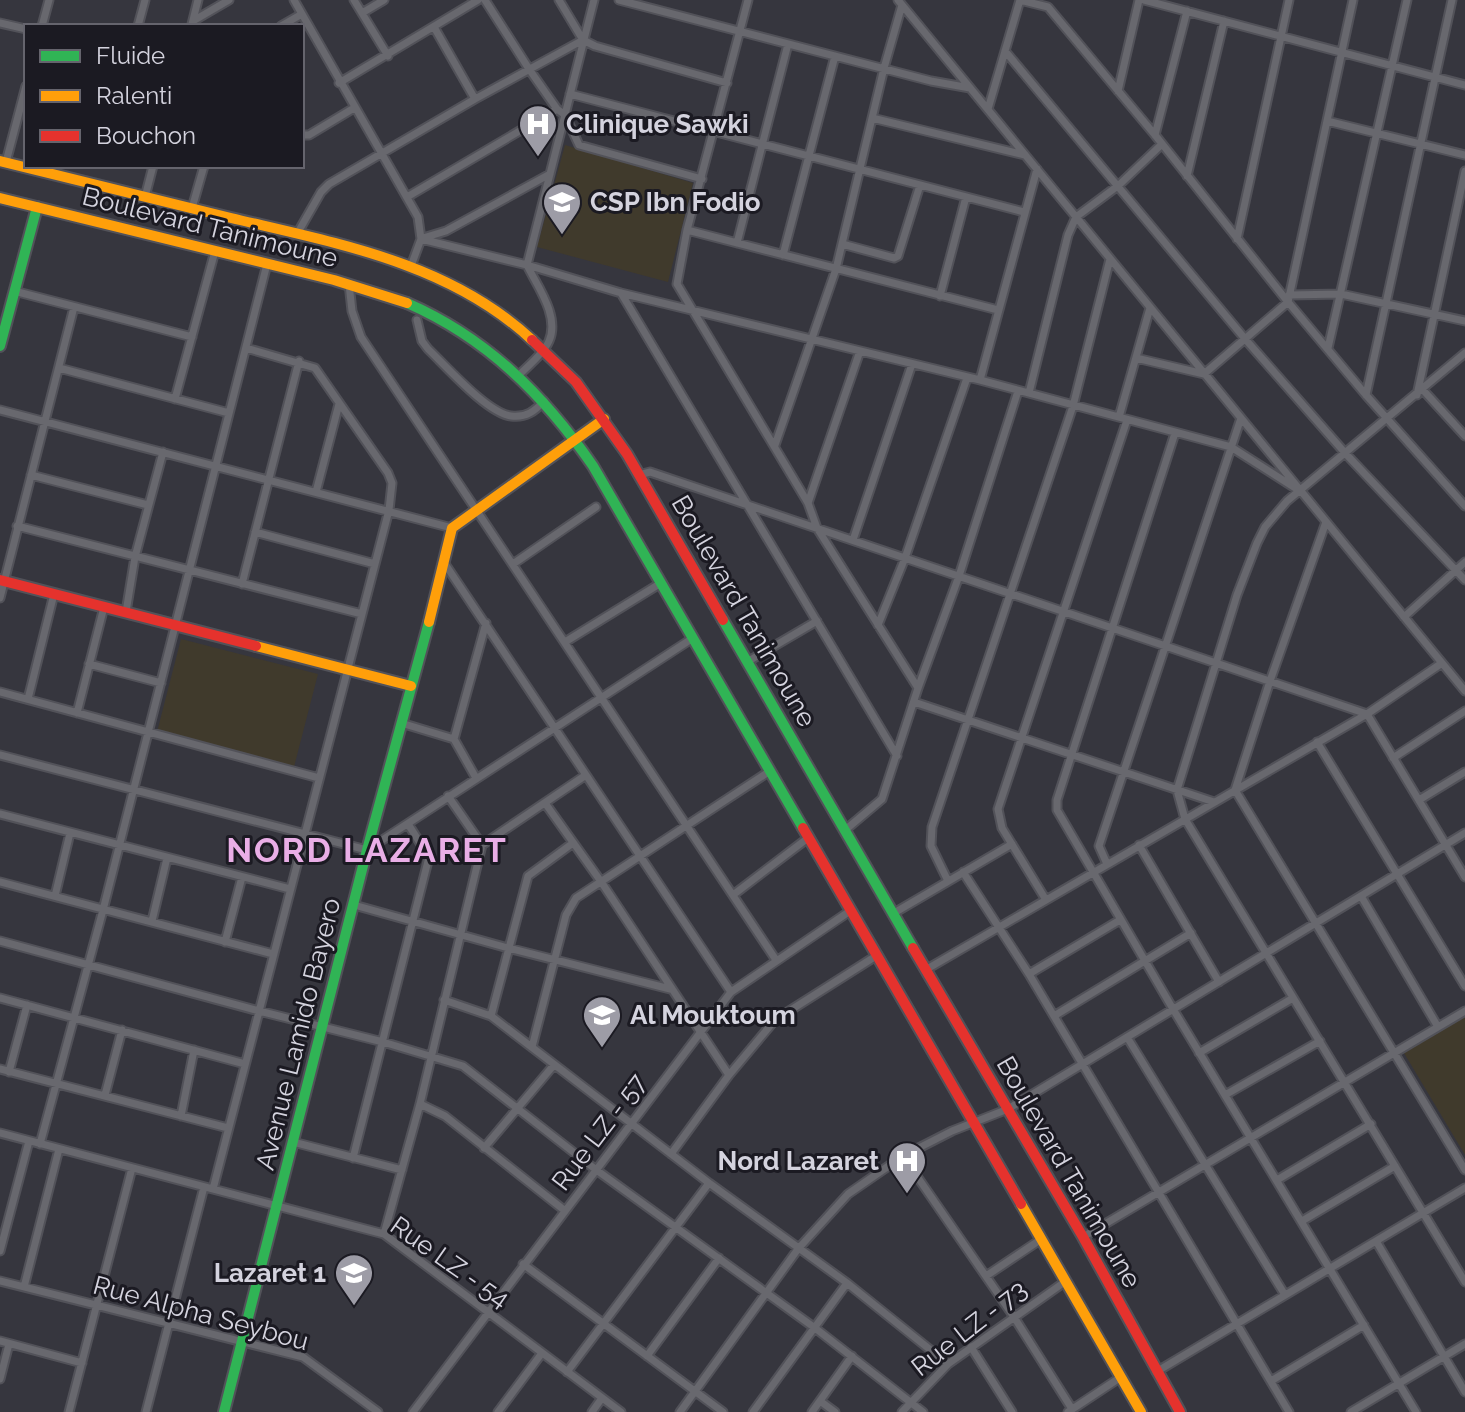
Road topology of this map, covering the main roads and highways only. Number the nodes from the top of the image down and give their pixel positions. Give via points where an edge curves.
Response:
1 (3, 162) edge
2 (24, 167) edge
3 (27, 168) edge
4 (0, 198) edge
5 (37, 207) junction
6 (0, 346) edge
7 (604, 419) junction
8 (575, 439) junction
9 (2, 580) edge
10 (411, 686) junction
11 (224, 1412) edge
12 (1141, 1412) edge
13 (1180, 1412) edge

1 - 2 main road, Boulevard Tanimoune
3 - 7 main road, Boulevard Tanimoune via 413,262 478,299 543,349
4 - 5 main road, Boulevard Tanimoune
5 - 6 main road
5 - 8 main road, Boulevard Tanimoune via 349,284 440,318 520,374
7 - 8 main road
7 - 13 main road, Boulevard Tanimoune
8 - 10 main road, Avenue Lamido Bayero via 452,528
8 - 12 main road, Boulevard Tanimoune
9 - 10 main road
10 - 11 main road, Avenue Lamido Bayero

